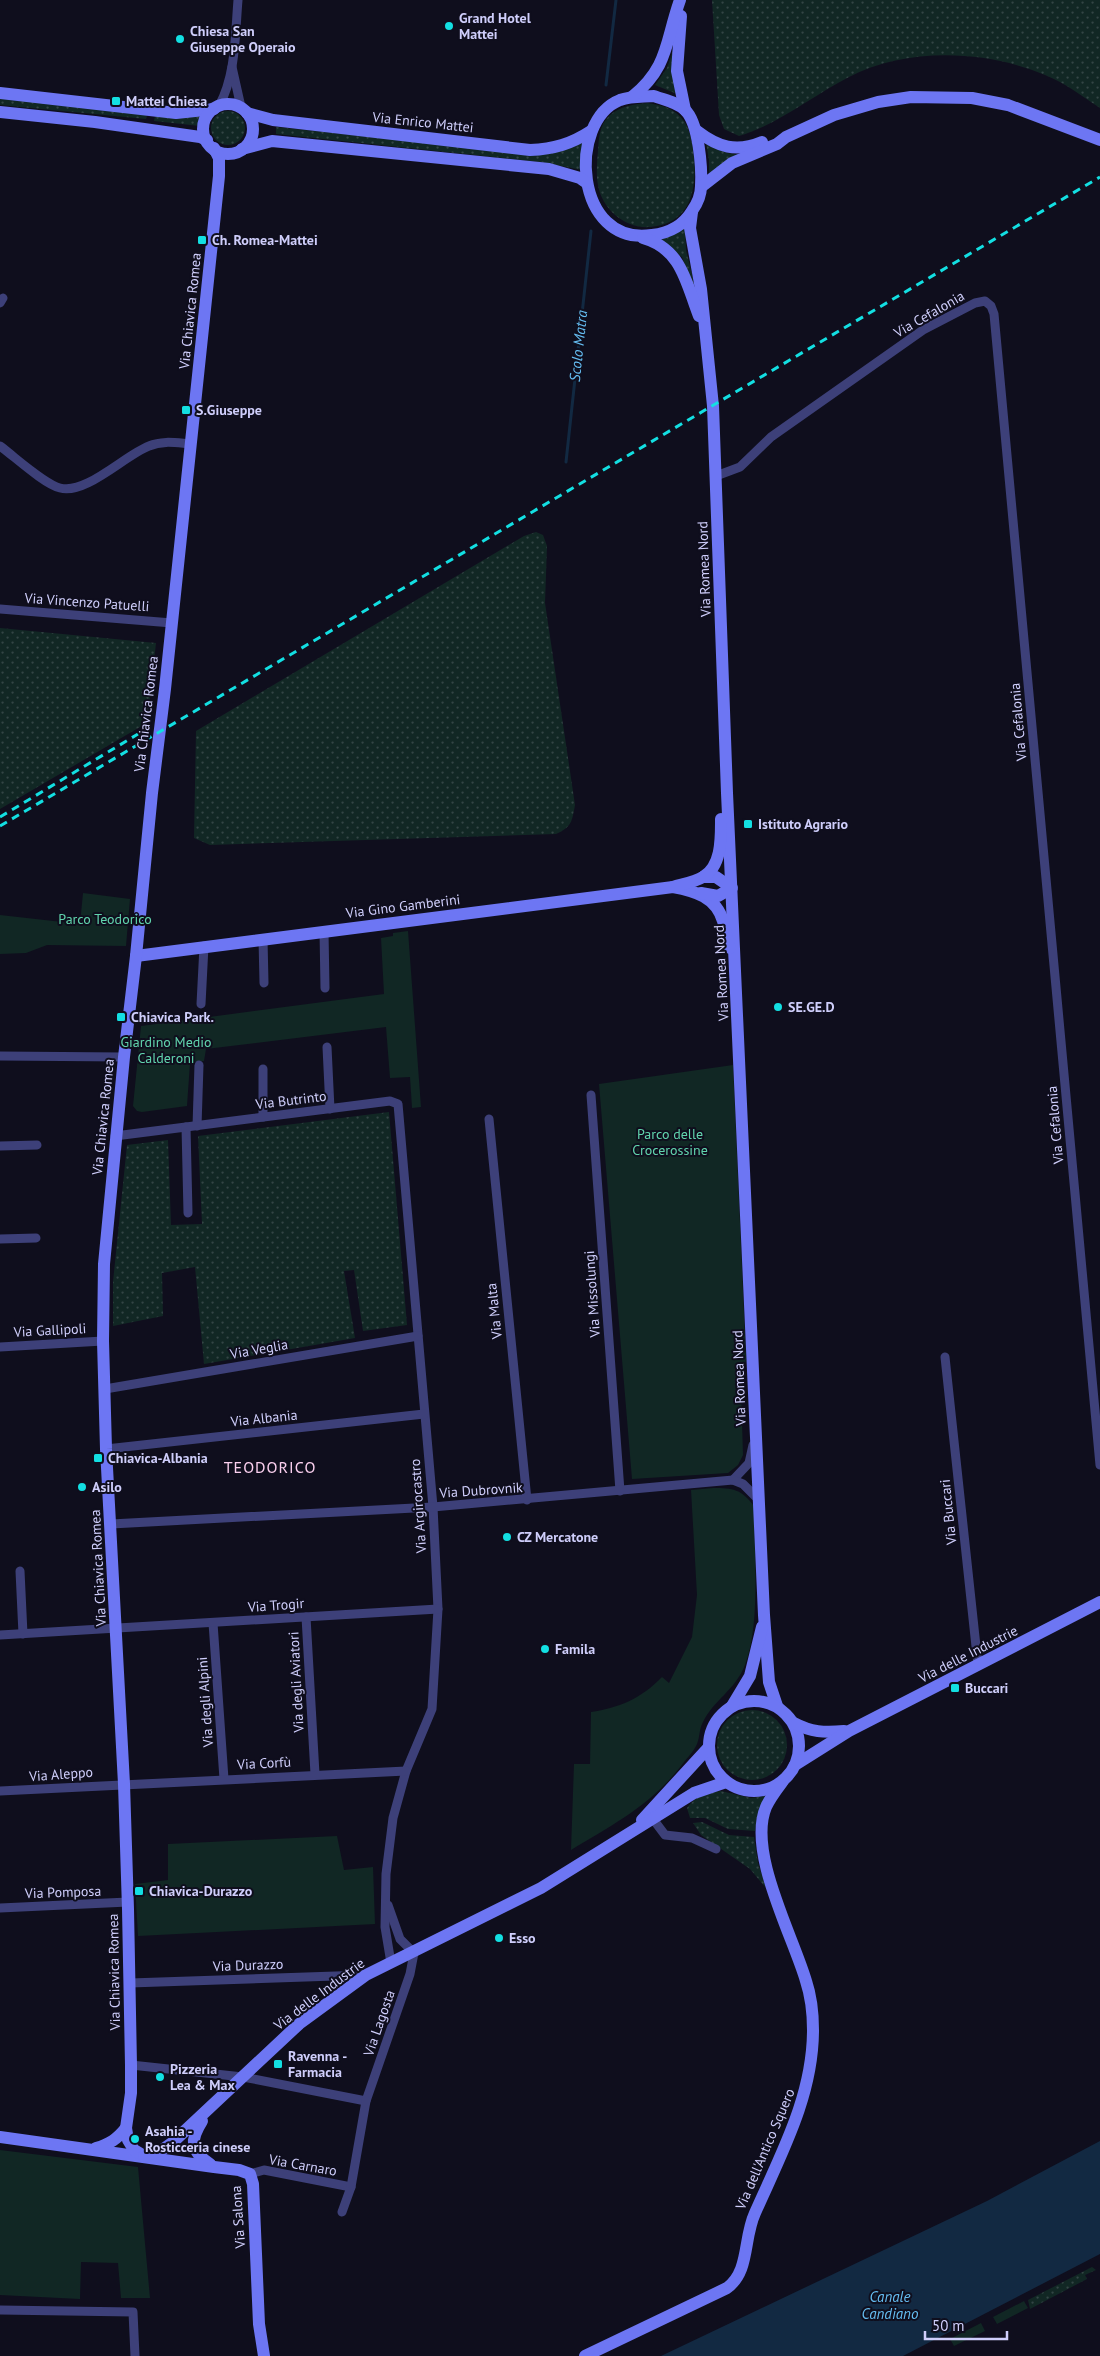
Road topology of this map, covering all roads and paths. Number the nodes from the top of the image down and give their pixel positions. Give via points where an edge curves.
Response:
1 (238, 0) edge
2 (681, 0) edge
3 (232, 65) junction
4 (0, 93) edge
5 (632, 97) junction
6 (216, 107) junction
7 (244, 110) junction
8 (685, 110) junction
9 (0, 112) edge
10 (591, 131) junction
11 (697, 131) junction
12 (786, 137) junction
13 (1100, 140) edge
14 (210, 144) junction
15 (239, 151) junction
16 (220, 176) junction
17 (587, 184) junction
18 (701, 187) junction
19 (692, 212) junction
20 (640, 237) junction
21 (705, 331) junction
22 (191, 444) junction
23 (0, 446) edge
24 (716, 476) junction
25 (0, 609) edge
26 (172, 623) junction
27 (727, 793) junction
28 (704, 877) junction
29 (673, 887) junction
30 (732, 888) junction
31 (697, 892) junction
32 (324, 931) junction
33 (263, 939) junction
34 (204, 946) junction
35 (136, 956) junction
36 (736, 958) junction
37 (264, 983) dead end
38 (325, 988) dead end
39 (201, 1004) dead end
40 (327, 1047) dead end
41 (0, 1056) edge
42 (124, 1057) junction
43 (199, 1065) dead end
44 (263, 1069) dead end
45 (591, 1095) dead end
46 (398, 1104) joint
47 (330, 1109) junction
48 (263, 1117) junction
49 (489, 1119) dead end
50 (197, 1126) junction
51 (186, 1127) junction
52 (115, 1136) junction
53 (37, 1145) dead end
54 (0, 1146) edge
55 (188, 1213) dead end
56 (36, 1238) dead end
57 (0, 1239) edge
58 (418, 1336) junction
59 (102, 1341) junction
60 (0, 1347) edge
61 (945, 1357) dead end
62 (105, 1389) junction
63 (424, 1414) junction
64 (756, 1428) junction
65 (106, 1449) junction
66 (1100, 1465) edge
67 (733, 1480) junction
68 (620, 1491) junction
69 (526, 1500) junction
70 (759, 1500) junction
71 (433, 1507) junction
72 (111, 1524) junction
73 (20, 1571) dead end
74 (1100, 1602) edge
75 (438, 1609) junction
76 (764, 1615) junction
77 (306, 1617) junction
78 (213, 1623) junction
79 (116, 1629) junction
80 (23, 1634) junction
81 (0, 1635) edge
82 (978, 1665) junction
83 (732, 1706) junction
84 (777, 1706) junction
85 (794, 1723) junction
86 (848, 1731) junction
87 (709, 1746) junction
88 (796, 1765) junction
89 (406, 1772) junction
90 (315, 1774) junction
91 (224, 1779) junction
92 (783, 1781) junction
93 (726, 1782) junction
94 (124, 1784) junction
95 (0, 1791) edge
96 (654, 1812) junction
97 (716, 1849) dead end
98 (765, 1892) dead end
99 (386, 1900) junction
100 (128, 1902) junction
101 (0, 1908) edge
102 (780, 1909) junction
103 (414, 1953) junction
104 (391, 1963) junction
105 (366, 1975) junction
106 (130, 1983) junction
107 (131, 2065) junction
108 (243, 2077) junction
109 (366, 2101) junction
110 (208, 2111) junction
111 (126, 2128) junction
112 (0, 2138) edge
113 (94, 2149) junction
114 (144, 2156) junction
115 (214, 2167) junction
116 (250, 2174) junction
117 (351, 2187) junction
118 (342, 2212) dead end
119 (0, 2310) edge
120 (135, 2356) edge
121 (264, 2356) edge
122 (585, 2356) edge

1 - 3 street
2 - 5 street via 661,66 648,84
2 - 8 street via 677,71
3 - 6 street via 224,95
3 - 7 street
4 - 6 street via 176,113
5 - 8 street via 654,96
5 - 10 street via 609,108
6 - 7 street via 226,104
6 - 14 street via 205,120
7 - 10 street, Via Enrico Mattei via 273,120 530,150 549,150 574,142
7 - 15 street via 253,125 253,132
8 - 11 street
9 - 14 street via 200,137
10 - 17 street
11 - 12 street via 708,140 734,149
11 - 18 street
12 - 13 street via 834,116 878,102 912,97 972,98 1008,105
12 - 18 street via 732,163
14 - 15 street via 228,153
14 - 16 street, Via Chiavica Romea via 219,158
15 - 16 street, Via Chiavica Romea via 226,162
15 - 17 street via 272,141 549,169 580,178
16 - 22 street, Via Chiavica Romea
17 - 20 street via 597,212 606,224
18 - 19 street
19 - 20 street via 685,222 665,233
19 - 21 street, Via Romea Nord via 692,242
20 - 21 street, Via Romea Nord via 654,241 675,257
21 - 24 street, Via Romea Nord
22 - 23 street via 166,442 148,446 86,483 67,489 50,483
22 - 26 street, Via Chiavica Romea
24 - 27 street, Via Romea Nord
24 - 66 street, Via Cefalonia via 740,468 771,437 923,330 975,303 985,301 991,306
25 - 26 street, Via Vincenzo Patuelli
26 - 35 street, Via Chiavica Romea
27 - 28 street via 721,809 719,849 712,868
27 - 30 street, Via Romea Nord
28 - 29 street, Via Gino Gamberini
28 - 30 street via 716,878
29 - 31 street, Via Gino Gamberini
29 - 32 street, Via Gino Gamberini
30 - 31 street, Via Gino Gamberini via 718,896
30 - 36 street, Via Romea Nord
31 - 36 street, Via Gino Gamberini via 713,903 723,919 728,943
32 - 33 street, Via Gino Gamberini
32 - 38 street
33 - 34 street, Via Gino Gamberini
33 - 37 street
34 - 35 street, Via Gino Gamberini
34 - 39 street
35 - 42 street, Via Chiavica Romea
36 - 64 street, Via Romea Nord
40 - 47 street
41 - 42 street
42 - 52 street, Via Chiavica Romea
43 - 50 street
44 - 48 street
45 - 68 street, Via Missolungi
46 - 47 street, Via Butrinto via 390,1101
46 - 58 street, Via Argirocastro
47 - 48 street, Via Butrinto
48 - 50 street, Via Butrinto
49 - 69 street, Via Malta
50 - 51 street, Via Butrinto
51 - 52 street, Via Butrinto
51 - 55 street
52 - 59 street, Via Chiavica Romea via 104,1264
53 - 54 street
56 - 57 street
58 - 62 street, Via Veglia
58 - 63 street, Via Argirocastro
59 - 60 street, Via Gallipoli
59 - 62 street, Via Chiavica Romea
61 - 82 street, Via Buccari
62 - 65 street, Via Chiavica Romea
63 - 65 street, Via Albania
63 - 71 street, Via Argirocastro
64 - 67 street via 749,1463
64 - 70 street, Via Romea Nord
65 - 72 street, Via Chiavica Romea
67 - 68 street, Via Dubrovnik
67 - 70 street via 743,1484
68 - 69 street, Via Dubrovnik
69 - 71 street, Via Dubrovnik
70 - 76 street, Via Romea Nord
71 - 72 street, Via Dubrovnik
71 - 75 street, Via Argirocastro
72 - 79 street, Via Chiavica Romea
73 - 80 street
74 - 82 street, Via delle Industrie
75 - 77 street, Via Trogir
75 - 89 street, Via Argirocastro via 432,1710
76 - 83 street, Via Romea Nord via 750,1676
76 - 84 street, Via Romea Nord via 770,1682
77 - 78 street, Via Trogir
77 - 90 street, Via degli Aviatori
78 - 79 street, Via Trogir
78 - 91 street, Via degli Alpini
79 - 80 street, Via Trogir
79 - 94 street, Via Chiavica Romea
80 - 81 street, Via Trogir
82 - 86 street, Via delle Industrie
83 - 84 street via 762,1701
83 - 87 street via 715,1723
84 - 85 street
85 - 86 street, Via delle Industrie via 807,1730 824,1733
85 - 88 street via 799,1744
86 - 88 street, Via delle Industrie
87 - 93 street via 711,1760
87 - 96 street, Via delle Industrie
88 - 92 street
89 - 90 street, Via Corfù
89 - 99 street, Via Argirocastro via 393,1818
90 - 91 street, Via Corfù
91 - 94 street, Via Corfù
92 - 93 street via 755,1791 740,1789
92 - 102 street, Via dell'Antico Squero via 766,1807 761,1835 768,1877
93 - 96 street, Via delle Industrie
94 - 95 street, Via Aleppo
94 - 100 street, Via Chiavica Romea
96 - 97 street via 665,1835 692,1838
96 - 103 street, Via delle Industrie via 630,1833 541,1888
98 - 102 street
99 - 103 street, Via Argirocastro via 398,1936
99 - 104 street, Via Argirocastro via 385,1927
100 - 101 street, Via Pomposa
100 - 106 street, Via Chiavica Romea
102 - 122 street, Via dell'Antico Squero via 807,1983 813,2027 810,2068 799,2109 750,2225 745,2262 736,2281 727,2288
103 - 104 street, Via delle Industrie
103 - 109 street, Via Lagosta via 410,1974
104 - 105 street, Via delle Industrie
105 - 106 street, Via Durazzo
105 - 108 street, Via delle Industrie via 299,2024
106 - 107 street, Via Chiavica Romea
107 - 108 street
107 - 111 street, Via Chiavica Romea
108 - 109 street
108 - 110 street, Via delle Industrie
109 - 117 street, Via Lagosta
110 - 114 street, Via delle Industrie via 162,2150
110 - 115 street via 197,2130 194,2145 197,2155
111 - 113 street via 118,2138
111 - 114 street via 131,2145
112 - 113 street
113 - 114 street, Via Salona
114 - 115 street, Via Salona
115 - 116 street, Via Salona
116 - 117 street, Via Carnaro via 264,2170
116 - 121 street, Via Salona via 258,2324
117 - 118 street, Via Lagosta
119 - 120 street via 133,2312

